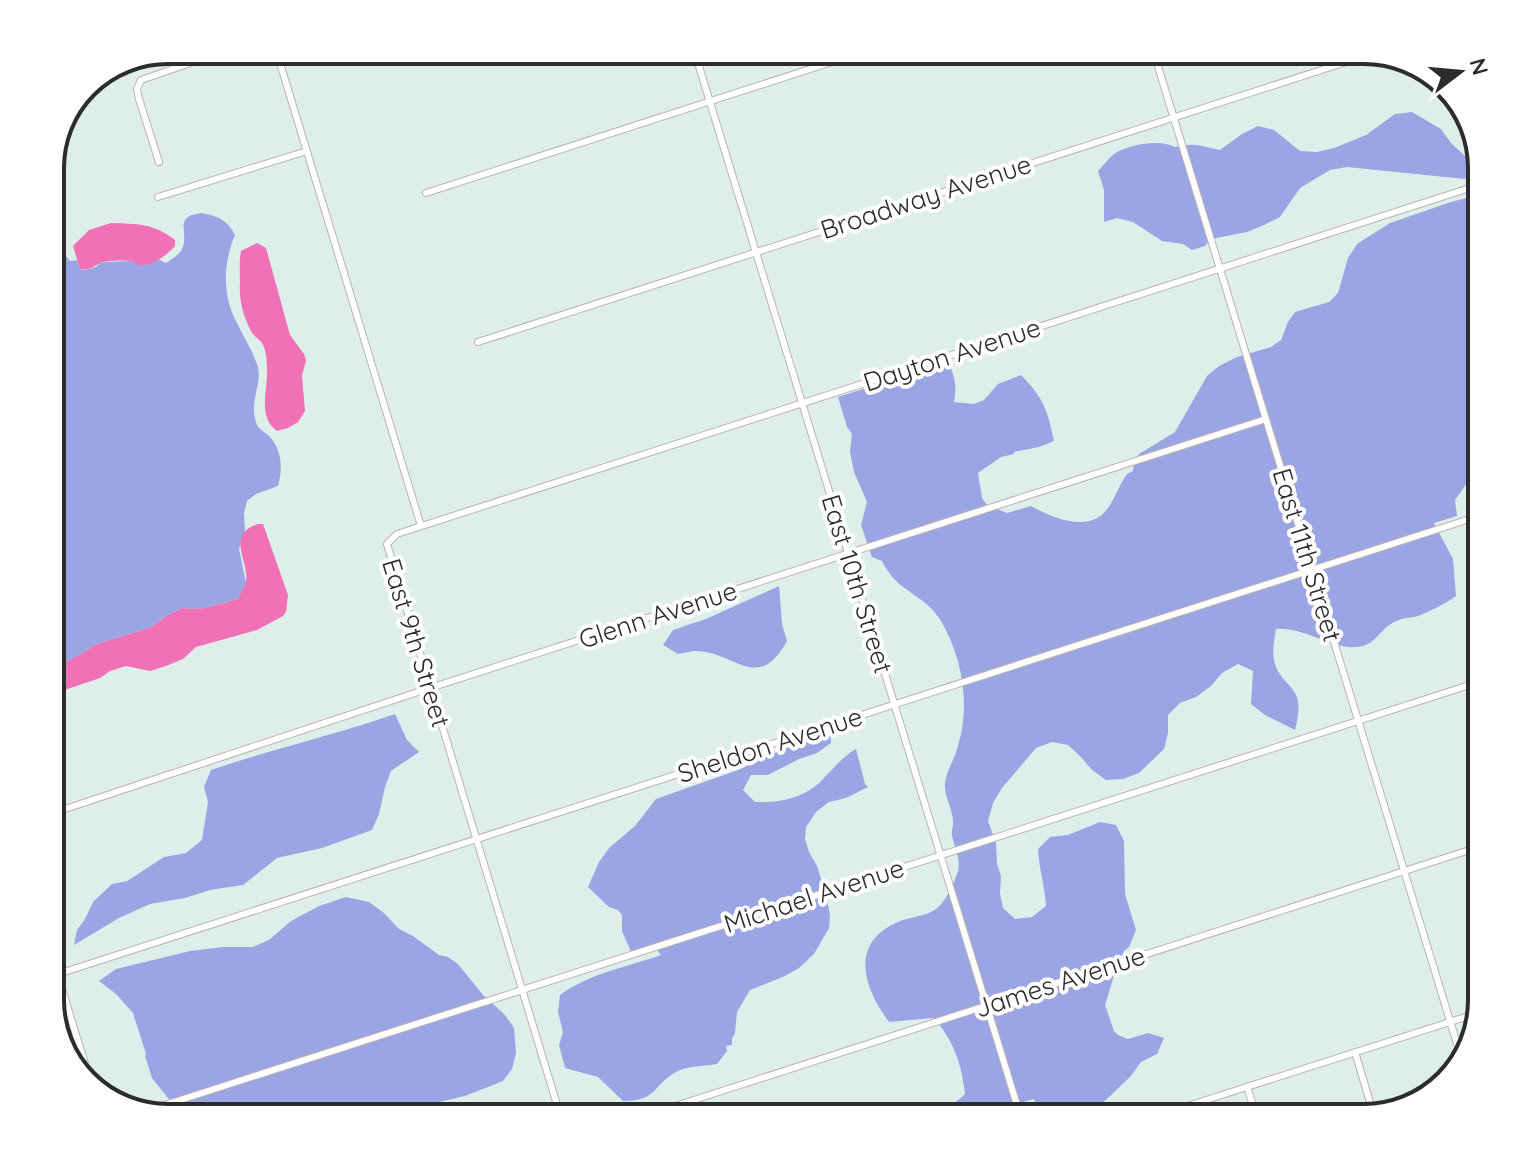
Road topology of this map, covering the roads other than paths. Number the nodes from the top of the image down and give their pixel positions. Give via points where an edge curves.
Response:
1 (185, 64) edge
2 (280, 64) edge
3 (698, 64) edge
4 (826, 64) edge
5 (1157, 64) edge
6 (1340, 64) edge
7 (710, 102) junction
8 (1174, 118) junction
9 (307, 151) junction
10 (159, 162) dead end
11 (1468, 188) edge
12 (426, 193) dead end
13 (158, 197) dead end
14 (756, 252) junction
15 (1220, 268) junction
16 (478, 342) dead end
17 (802, 403) junction
18 (1266, 419) junction
19 (1468, 520) edge
20 (421, 526) junction
21 (848, 554) junction
22 (1312, 570) junction
23 (1468, 685) edge
24 (430, 688) junction
25 (894, 705) junction
26 (1358, 720) junction
27 (64, 809) edge
28 (475, 839) junction
29 (1468, 850) edge
30 (941, 855) junction
31 (1404, 871) junction
32 (64, 972) edge
33 (521, 990) junction
34 (64, 994) edge
35 (987, 1006) junction
36 (1466, 1017) edge
37 (1450, 1022) junction
38 (1457, 1045) edge
39 (1355, 1052) junction
40 (84, 1061) edge
41 (1247, 1087) junction
42 (1370, 1103) edge
43 (168, 1104) edge
44 (557, 1104) edge
45 (682, 1104) edge
46 (1017, 1104) edge
47 (1194, 1104) edge
48 (1252, 1104) edge

1 - 10 street via 146,77 137,89
2 - 9 street, East 9th Street
3 - 7 street, East 10th Street
4 - 7 street
5 - 8 street, East 11th Street
6 - 8 street, Broadway Avenue
7 - 12 street
7 - 14 street, East 10th Street
8 - 14 street, Broadway Avenue
8 - 15 street, East 11th Street
9 - 13 street
9 - 20 street, East 9th Street
11 - 15 street, Dayton Avenue
14 - 16 street, Broadway Avenue
14 - 17 street, East 10th Street
15 - 17 street, Dayton Avenue
15 - 18 street, East 11th Street
17 - 20 street, Dayton Avenue
17 - 21 street, East 10th Street
18 - 21 street, Glenn Avenue
18 - 22 street, East 11th Street
19 - 22 street, Sheldon Avenue
20 - 24 street, East 9th Street via 397,534 387,544
21 - 24 street, Glenn Avenue
21 - 25 street, East 10th Street
22 - 25 street, Sheldon Avenue
22 - 26 street, East 11th Street
23 - 26 street, Michael Avenue
24 - 27 street, Glenn Avenue
24 - 28 street, East 9th Street
25 - 28 street, Sheldon Avenue
25 - 30 street, East 10th Street
26 - 30 street, Michael Avenue
26 - 31 street, East 11th Street
28 - 32 street, Sheldon Avenue
28 - 33 street, East 9th Street
29 - 31 street, James Avenue
30 - 33 street, Michael Avenue
30 - 35 street, East 10th Street
31 - 35 street, James Avenue
31 - 37 street, East 11th Street
33 - 43 street, Michael Avenue
33 - 44 street, East 9th Street
34 - 40 street
35 - 45 street, James Avenue
35 - 46 street, East 10th Street
36 - 37 street
37 - 38 street, East 11th Street
37 - 39 street
39 - 41 street
39 - 42 street
41 - 47 street
41 - 48 street

